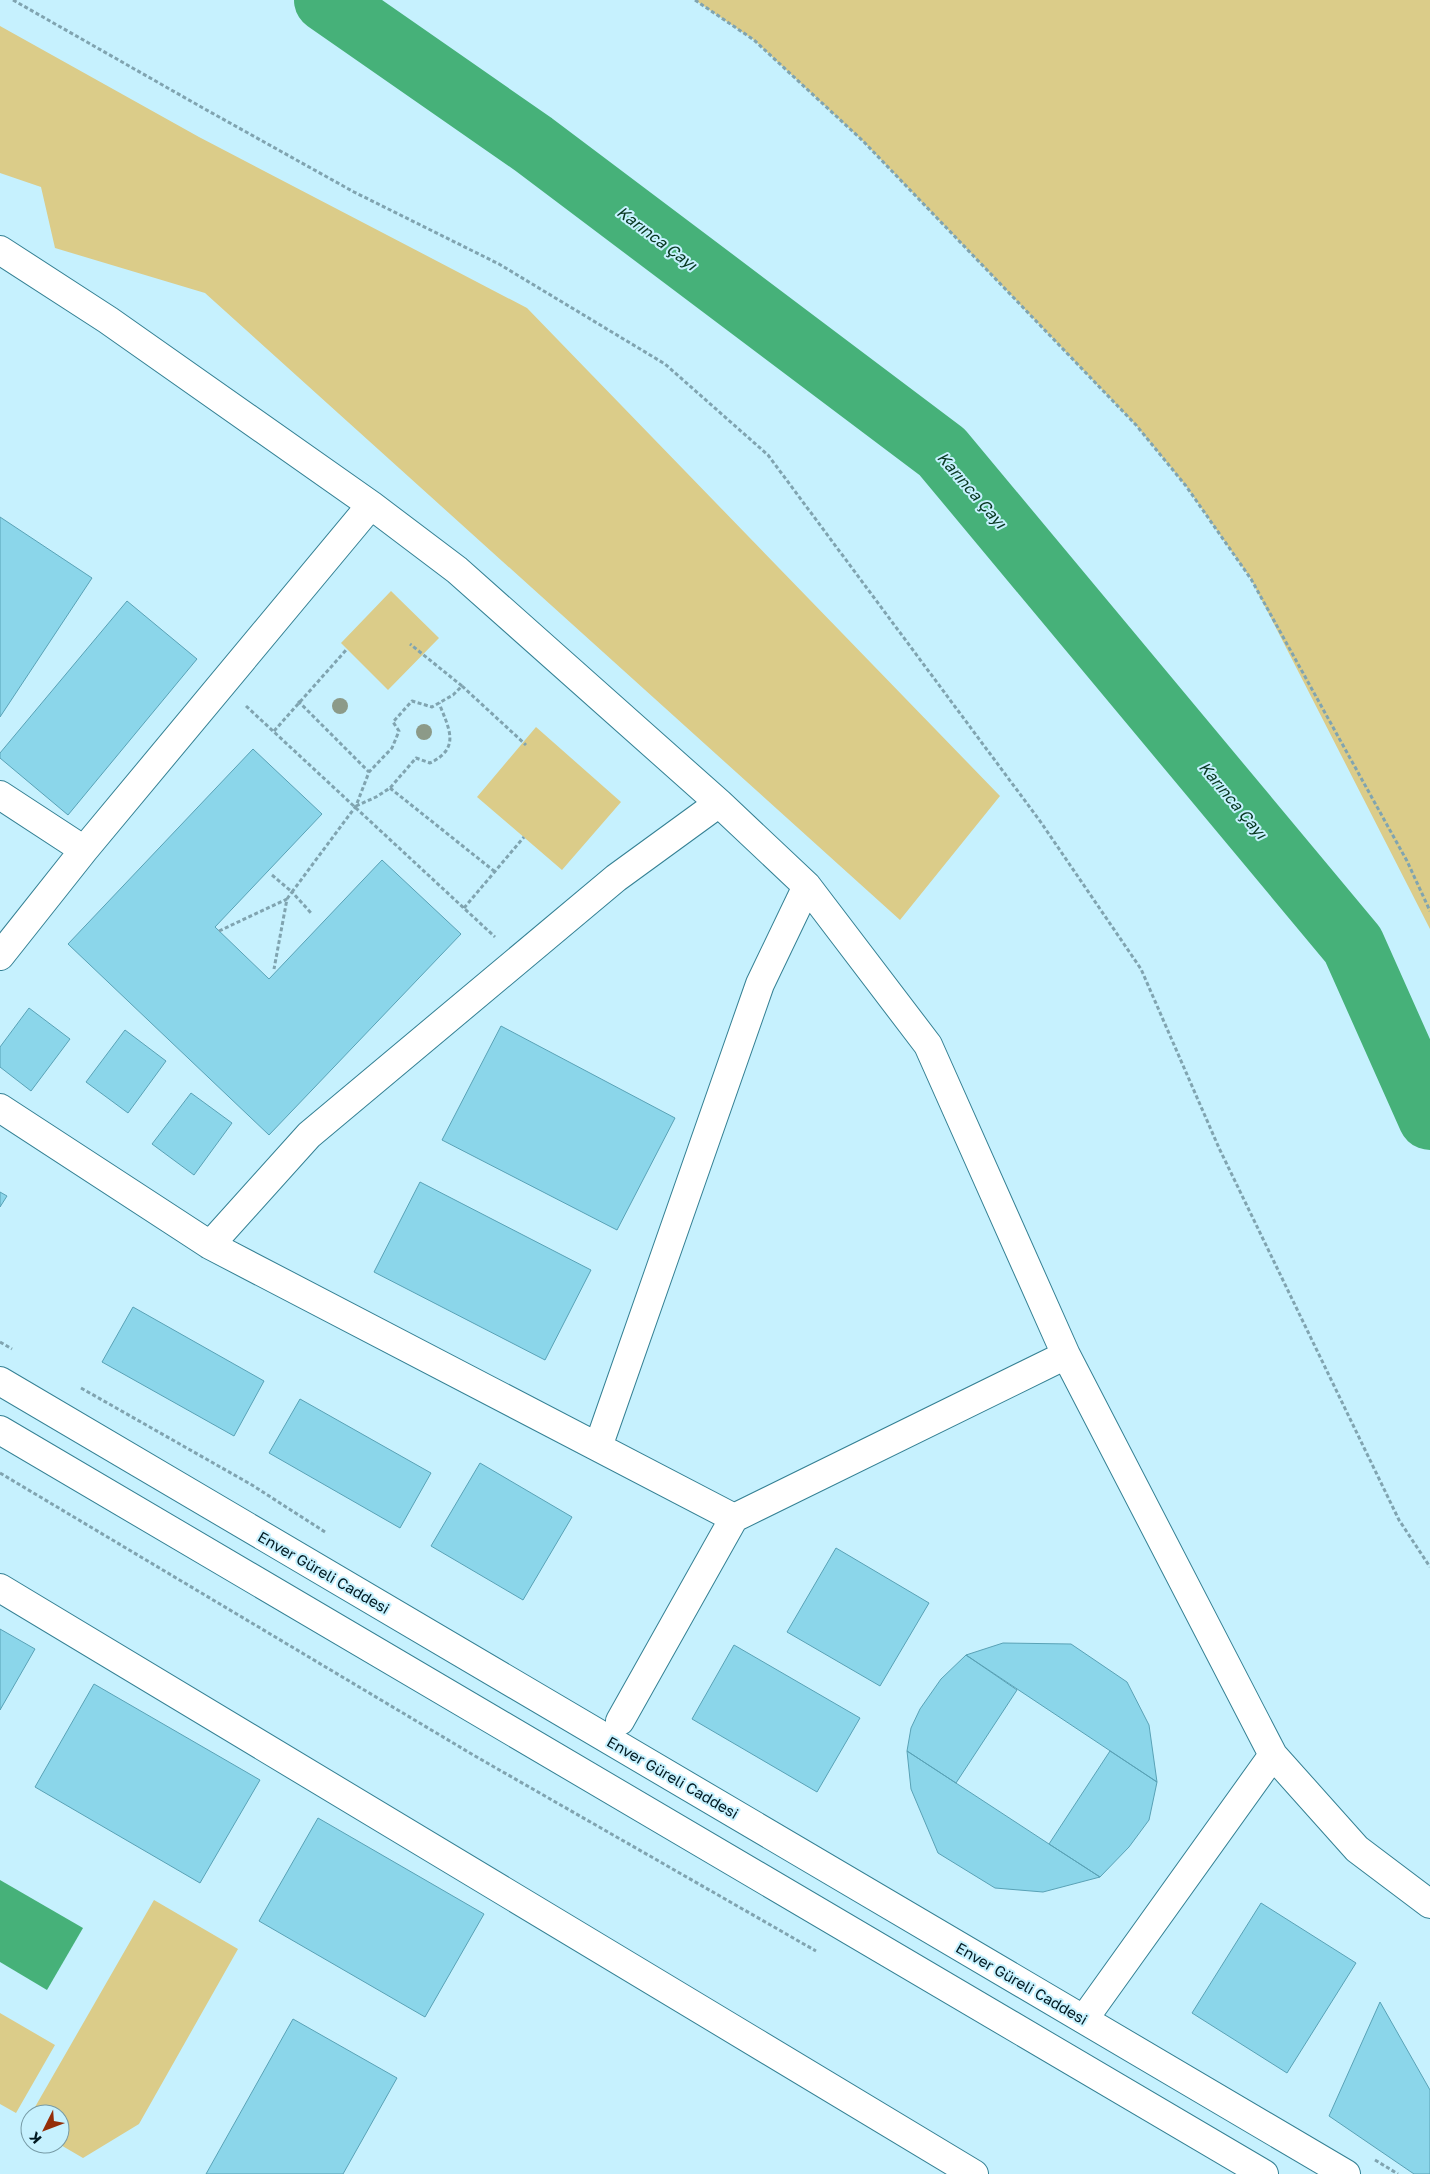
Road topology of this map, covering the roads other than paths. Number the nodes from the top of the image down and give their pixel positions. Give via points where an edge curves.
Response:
1 (0, 250) edge
2 (371, 505) junction
3 (0, 795) edge
4 (719, 802) junction
5 (84, 850) junction
6 (807, 886) junction
7 (0, 956) edge
8 (0, 1108) edge
9 (210, 1245) junction
10 (1066, 1355) junction
11 (0, 1381) edge
12 (0, 1430) edge
13 (598, 1447) junction
14 (734, 1518) junction
15 (0, 1588) edge
16 (620, 1721) dead end
17 (1273, 1755) junction
18 (1430, 1904) edge
19 (1084, 2019) junction
20 (974, 2174) edge
21 (1264, 2174) edge
22 (1346, 2174) edge

1 - 2 street via 108,320
2 - 4 street via 457,570
2 - 5 street
3 - 5 street
4 - 6 street
4 - 9 street via 616,878 309,1135
5 - 7 street
6 - 10 street via 928,1045
6 - 13 street via 760,984
8 - 9 street
9 - 13 street
10 - 14 street
10 - 17 street
11 - 19 street, Enver Güreli Caddesi
12 - 21 street
13 - 14 street
14 - 16 street
15 - 20 street
17 - 18 street via 1357,1849
17 - 19 street
19 - 22 street, Enver Güreli Caddesi

